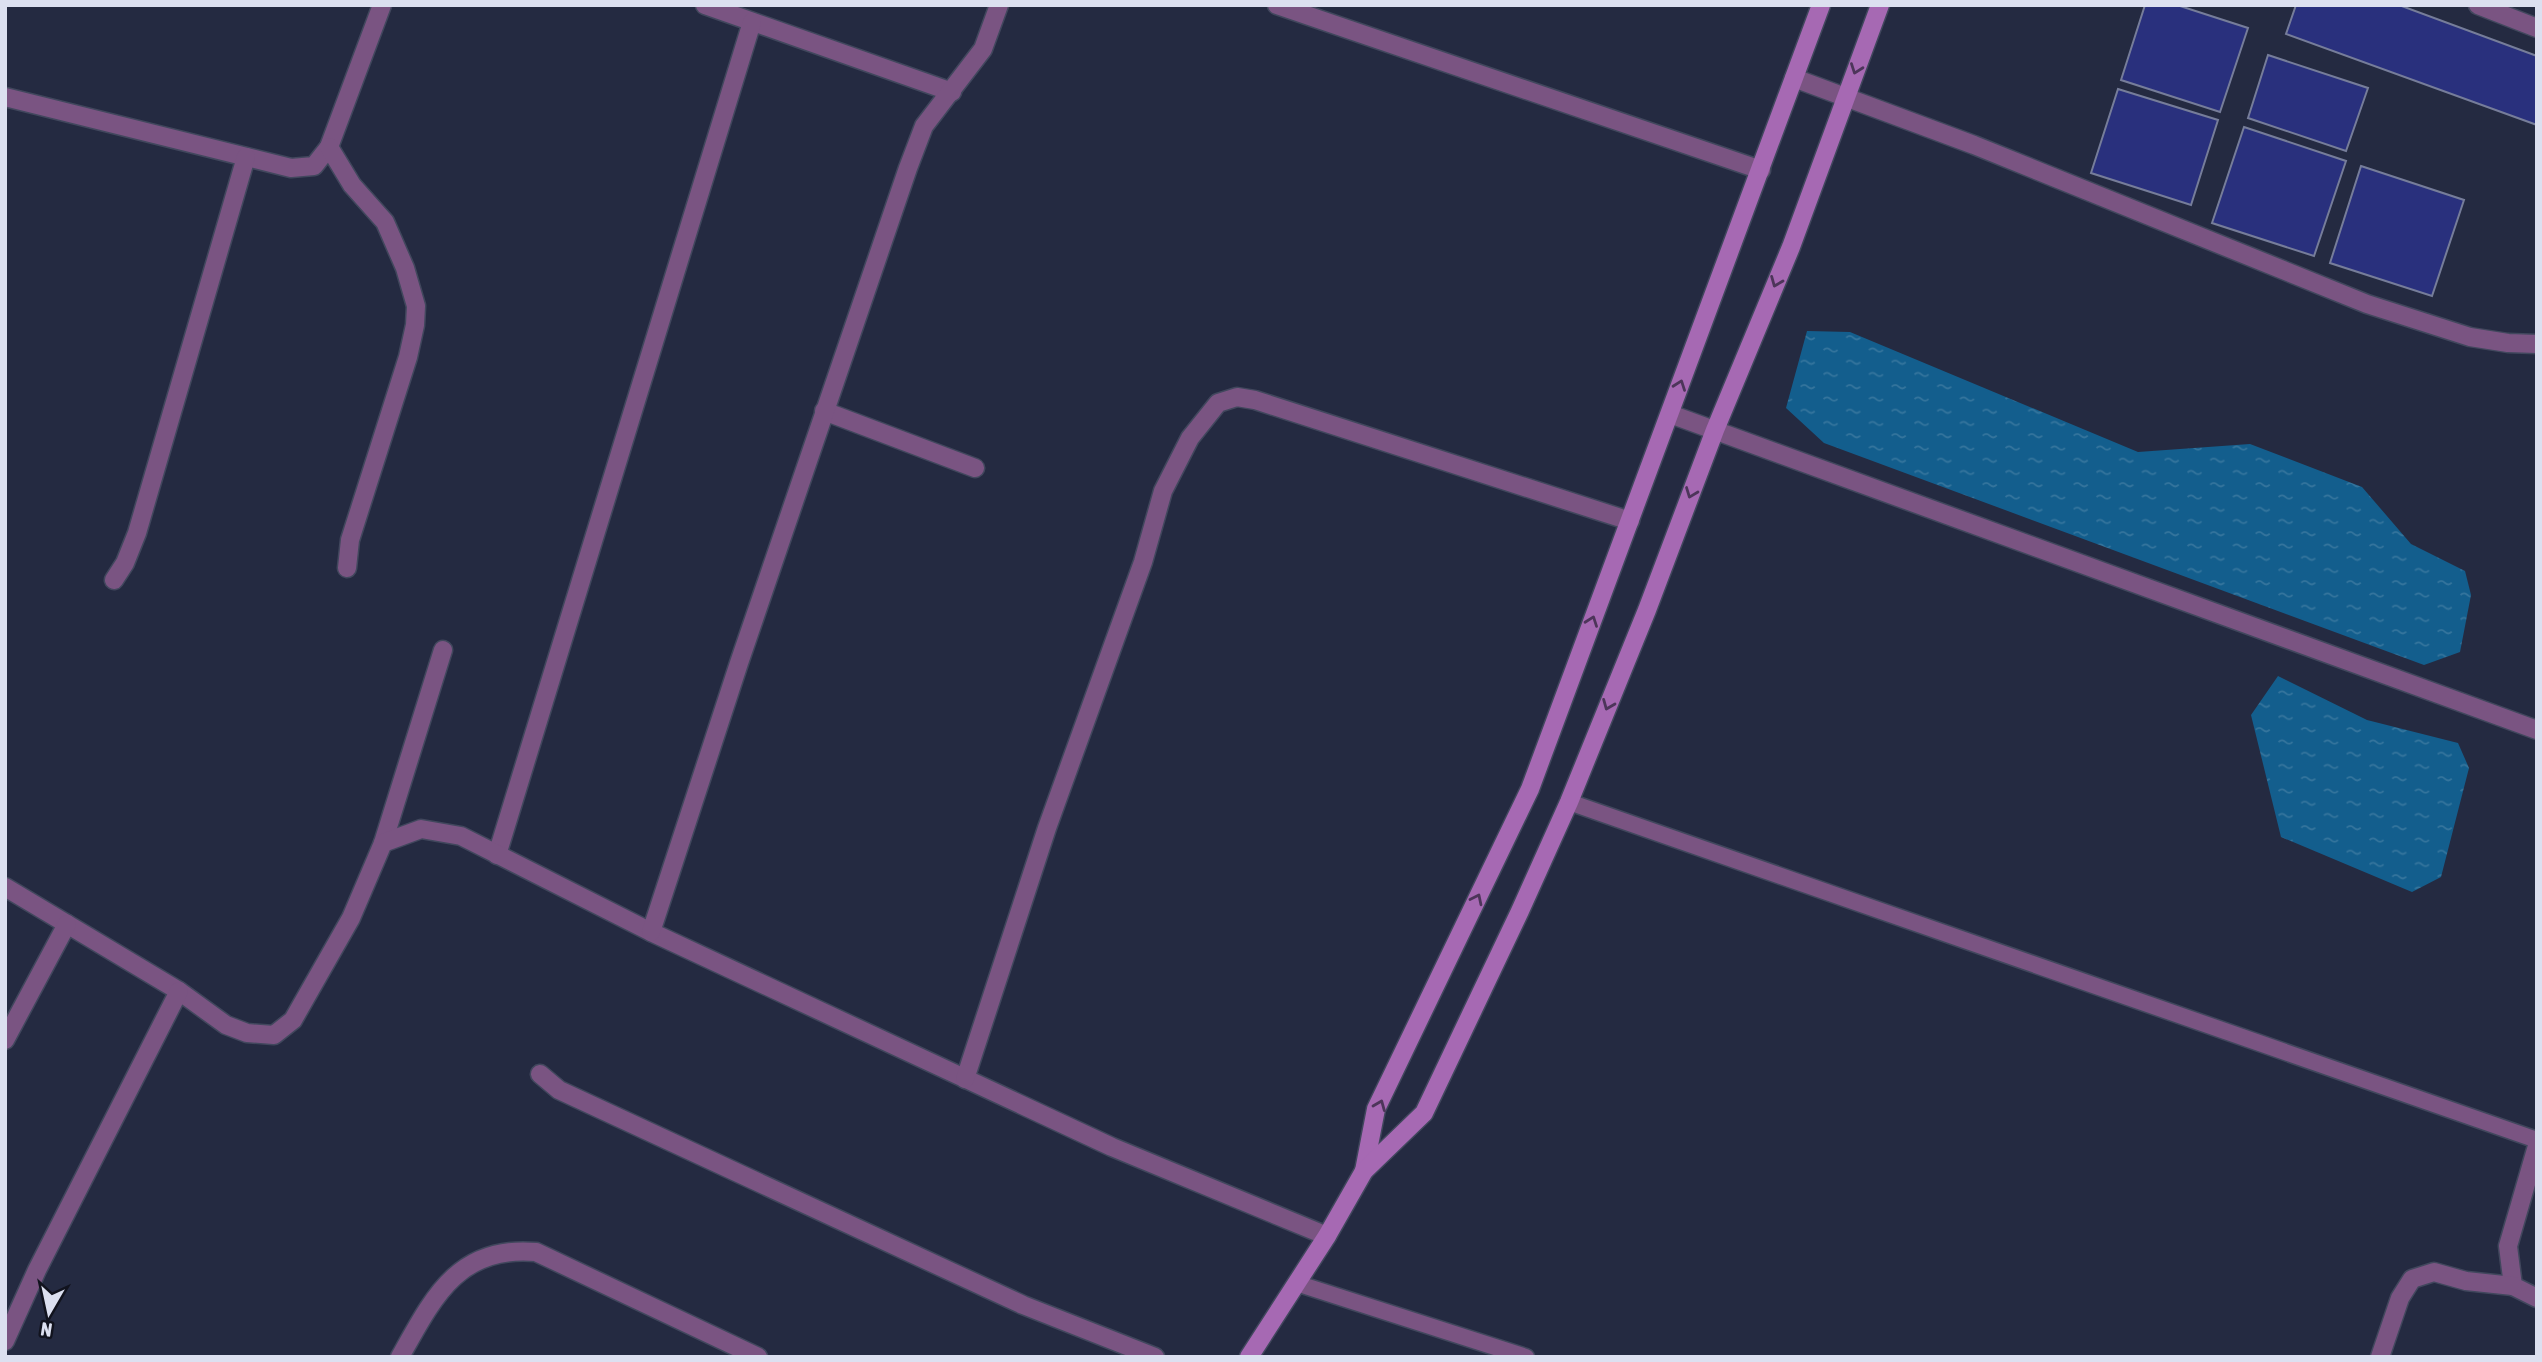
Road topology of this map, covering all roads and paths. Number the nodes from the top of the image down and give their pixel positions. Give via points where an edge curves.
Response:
1 (382, 5) edge
2 (705, 5) edge
3 (999, 5) edge
4 (1277, 5) edge
5 (1821, 5) edge
6 (1880, 5) edge
7 (2478, 5) edge
8 (752, 22) junction
9 (2537, 29) edge
10 (1794, 78) junction
11 (952, 92) junction
12 (5, 97) edge
13 (1846, 99) junction
14 (329, 147) junction
15 (246, 157) junction
16 (1761, 170) junction
17 (2537, 344) edge
18 (824, 411) junction
19 (1670, 414) junction
20 (1715, 430) junction
21 (975, 468) dead end
22 (1629, 521) junction
23 (347, 568) dead end
24 (114, 580) dead end
25 (443, 650) dead end
26 (2537, 730) edge
27 (1569, 802) junction
28 (383, 843) junction
29 (498, 855) junction
30 (5, 887) edge
31 (67, 924) junction
32 (651, 932) junction
33 (179, 991) junction
34 (5, 1040) edge
35 (540, 1074) dead end
36 (965, 1079) junction
37 (2537, 1143) edge
38 (1364, 1171) junction
39 (1327, 1236) junction
40 (1296, 1283) junction
41 (2513, 1286) junction
42 (2537, 1298) edge
43 (5, 1341) edge
44 (401, 1357) edge
45 (758, 1357) edge
46 (1156, 1357) edge
47 (1249, 1357) edge
48 (1526, 1357) edge
49 (2380, 1357) edge

1 - 14 street
2 - 8 street
3 - 11 street via 983,49
4 - 16 street
5 - 10 main road
6 -> 13 main road
7 - 9 street
8 - 11 street
8 - 29 street
10 - 13 street
10 - 16 main road
11 - 18 street via 924,126
12 - 15 street
13 - 17 street via 1974,145 2367,304 2470,337
13 -> 20 main road
14 - 15 street via 314,166 291,168
14 - 23 street via 352,185 384,222 416,306 408,357 350,540
15 - 24 street via 137,533
19 -> 16 main road
18 - 21 street
18 - 32 street
19 - 20 street
19 - 22 main road
20 - 26 street
20 -> 27 main road
22 - 36 street via 1255,400 1237,397 1218,403 1190,438 1163,491 1143,562 1047,828
38 -> 22 main road via 1377,1110 1530,789
25 - 28 street
27 - 37 lane
27 - 38 main road via 1424,1113
28 - 29 street via 421,829 461,836
28 - 33 street via 351,918 293,1020 274,1035 247,1033 226,1025
29 - 32 street
30 - 31 street
31 - 33 street
31 - 34 street
32 - 36 street
33 - 43 street
35 - 46 street via 559,1090 864,1233 1023,1305
36 - 39 street via 1112,1147
37 - 41 street via 2508,1247
38 - 39 main road
39 - 40 main road
40 - 47 main road
40 - 48 lane
41 - 42 street
41 - 49 street via 2434,1272 2412,1279 2400,1298
44 - 45 street via 425,1312 468,1264 514,1250 536,1252

